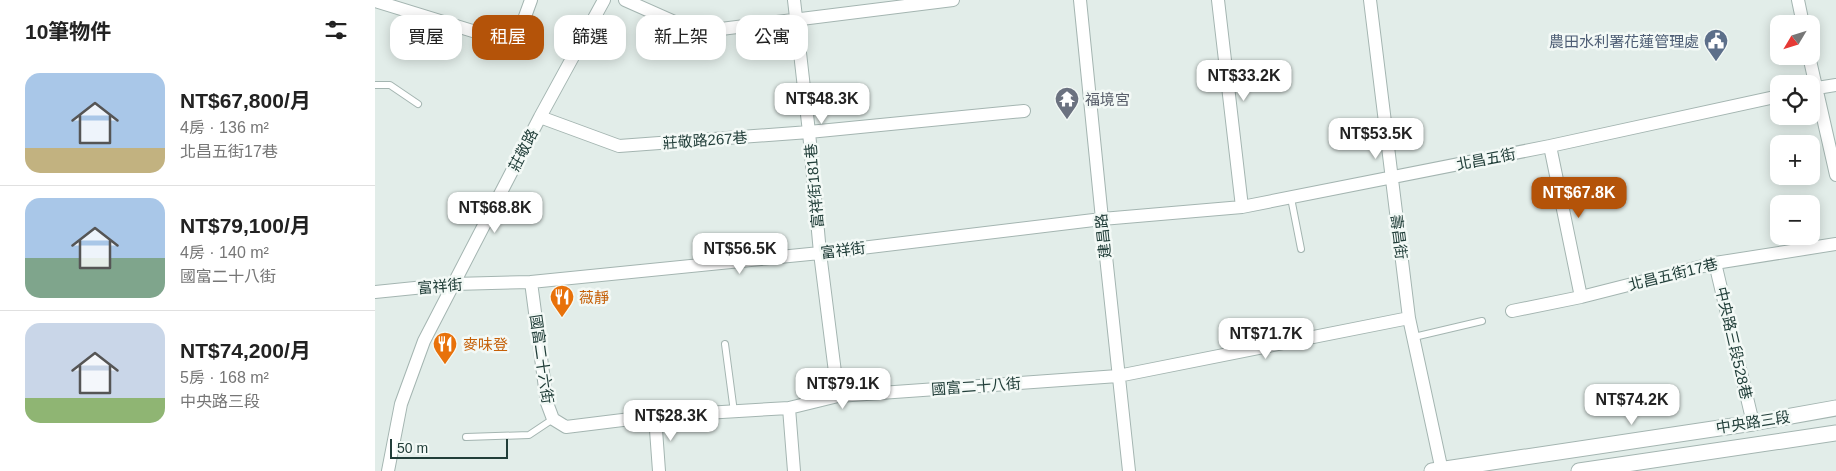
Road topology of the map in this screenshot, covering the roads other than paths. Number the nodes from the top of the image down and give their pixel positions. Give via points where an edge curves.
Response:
1 (531, 0) edge
2 (604, 0) edge
3 (625, 0) edge
4 (793, 0) edge
5 (953, 0) edge
6 (1080, 0) edge
7 (1218, 0) edge
8 (1370, 0) edge
9 (1798, 0) edge
10 (375, 1) edge
11 (795, 15) edge
12 (1801, 15) edge
13 (808, 18) edge
14 (736, 27) edge
15 (801, 60) edge
16 (375, 85) edge
17 (1836, 85) edge
18 (1820, 87) edge
19 (1770, 98) edge
20 (418, 104) dead end
21 (1024, 111) dead end
22 (1820, 112) edge
23 (540, 117) junction
24 (809, 132) junction
25 (1550, 146) junction
26 (1836, 175) edge
27 (1392, 178) junction
28 (1291, 198) junction
29 (1242, 207) junction
30 (1102, 219) junction
31 (1836, 244) edge
32 (1301, 249) dead end
33 (820, 253) junction
34 (1715, 262) junction
35 (531, 282) junction
36 (454, 284) junction
37 (375, 292) edge
38 (1581, 297) junction
39 (1512, 311) dead end
40 (1409, 318) junction
41 (1482, 321) dead end
42 (1414, 337) junction
43 (725, 344) dead end
44 (1118, 376) junction
45 (838, 396) junction
46 (789, 408) junction
47 (1836, 408) edge
48 (734, 412) junction
49 (655, 416) junction
50 (553, 419) junction
51 (1753, 423) junction
52 (566, 427) joint
53 (1836, 433) edge
54 (466, 437) dead end
55 (388, 471) edge
56 (659, 471) edge
57 (794, 471) edge
58 (1129, 471) edge
59 (1439, 471) edge
60 (1579, 471) edge

1 - 10 street via 515,44
2 - 23 street, 莊敬路
3 - 14 street via 697,32
4 - 11 street, 富祥街181巷
5 - 13 street
6 - 30 street, 建昌路
7 - 29 street
8 - 27 street, 壽昌街
9 - 12 street
15 - 24 street, 富祥街181巷
16 - 20 lane via 390,85
17 - 18 street
19 - 25 street, 北昌五街
21 - 24 street, 莊敬路267巷
22 - 26 street
23 - 24 street, 莊敬路267巷 via 619,146
23 - 36 street, 莊敬路
24 - 33 street, 富祥街181巷
25 - 27 street, 北昌五街
25 - 38 street
27 - 28 street, 北昌五街
27 - 40 street, 壽昌街
28 - 29 street, 北昌五街
28 - 32 lane
29 - 30 street, 北昌五街
30 - 33 street, 富祥街
30 - 44 street, 建昌路
31 - 34 street, 北昌五街17巷
33 - 35 street, 富祥街
33 - 45 street, 富祥街181巷
34 - 38 street, 北昌五街17巷
34 - 51 street, 中央路三段528巷
35 - 36 street, 富祥街
35 - 50 street, 國富二十六街 via 547,403
36 - 37 street, 富祥街
36 - 55 street, 莊敬路 via 423,341 401,404
38 - 39 street, 北昌五街17巷
40 - 42 street, 壽昌街
40 - 44 street, 國富二十八街
41 - 42 lane
42 - 59 street, 壽昌街
43 - 48 lane
44 - 45 street, 國富二十八街
44 - 58 street, 建昌路
45 - 46 street, 國富二十八街
46 - 48 street, 國富二十八街
46 - 57 street
47 - 51 street, 中央路三段
48 - 49 street, 國富二十八街
49 - 52 street, 國富二十八街
49 - 56 street
50 - 52 street, 國富二十六街
50 - 54 lane via 529,435
51 - 59 street, 中央路三段
53 - 60 street, 中央路三段

